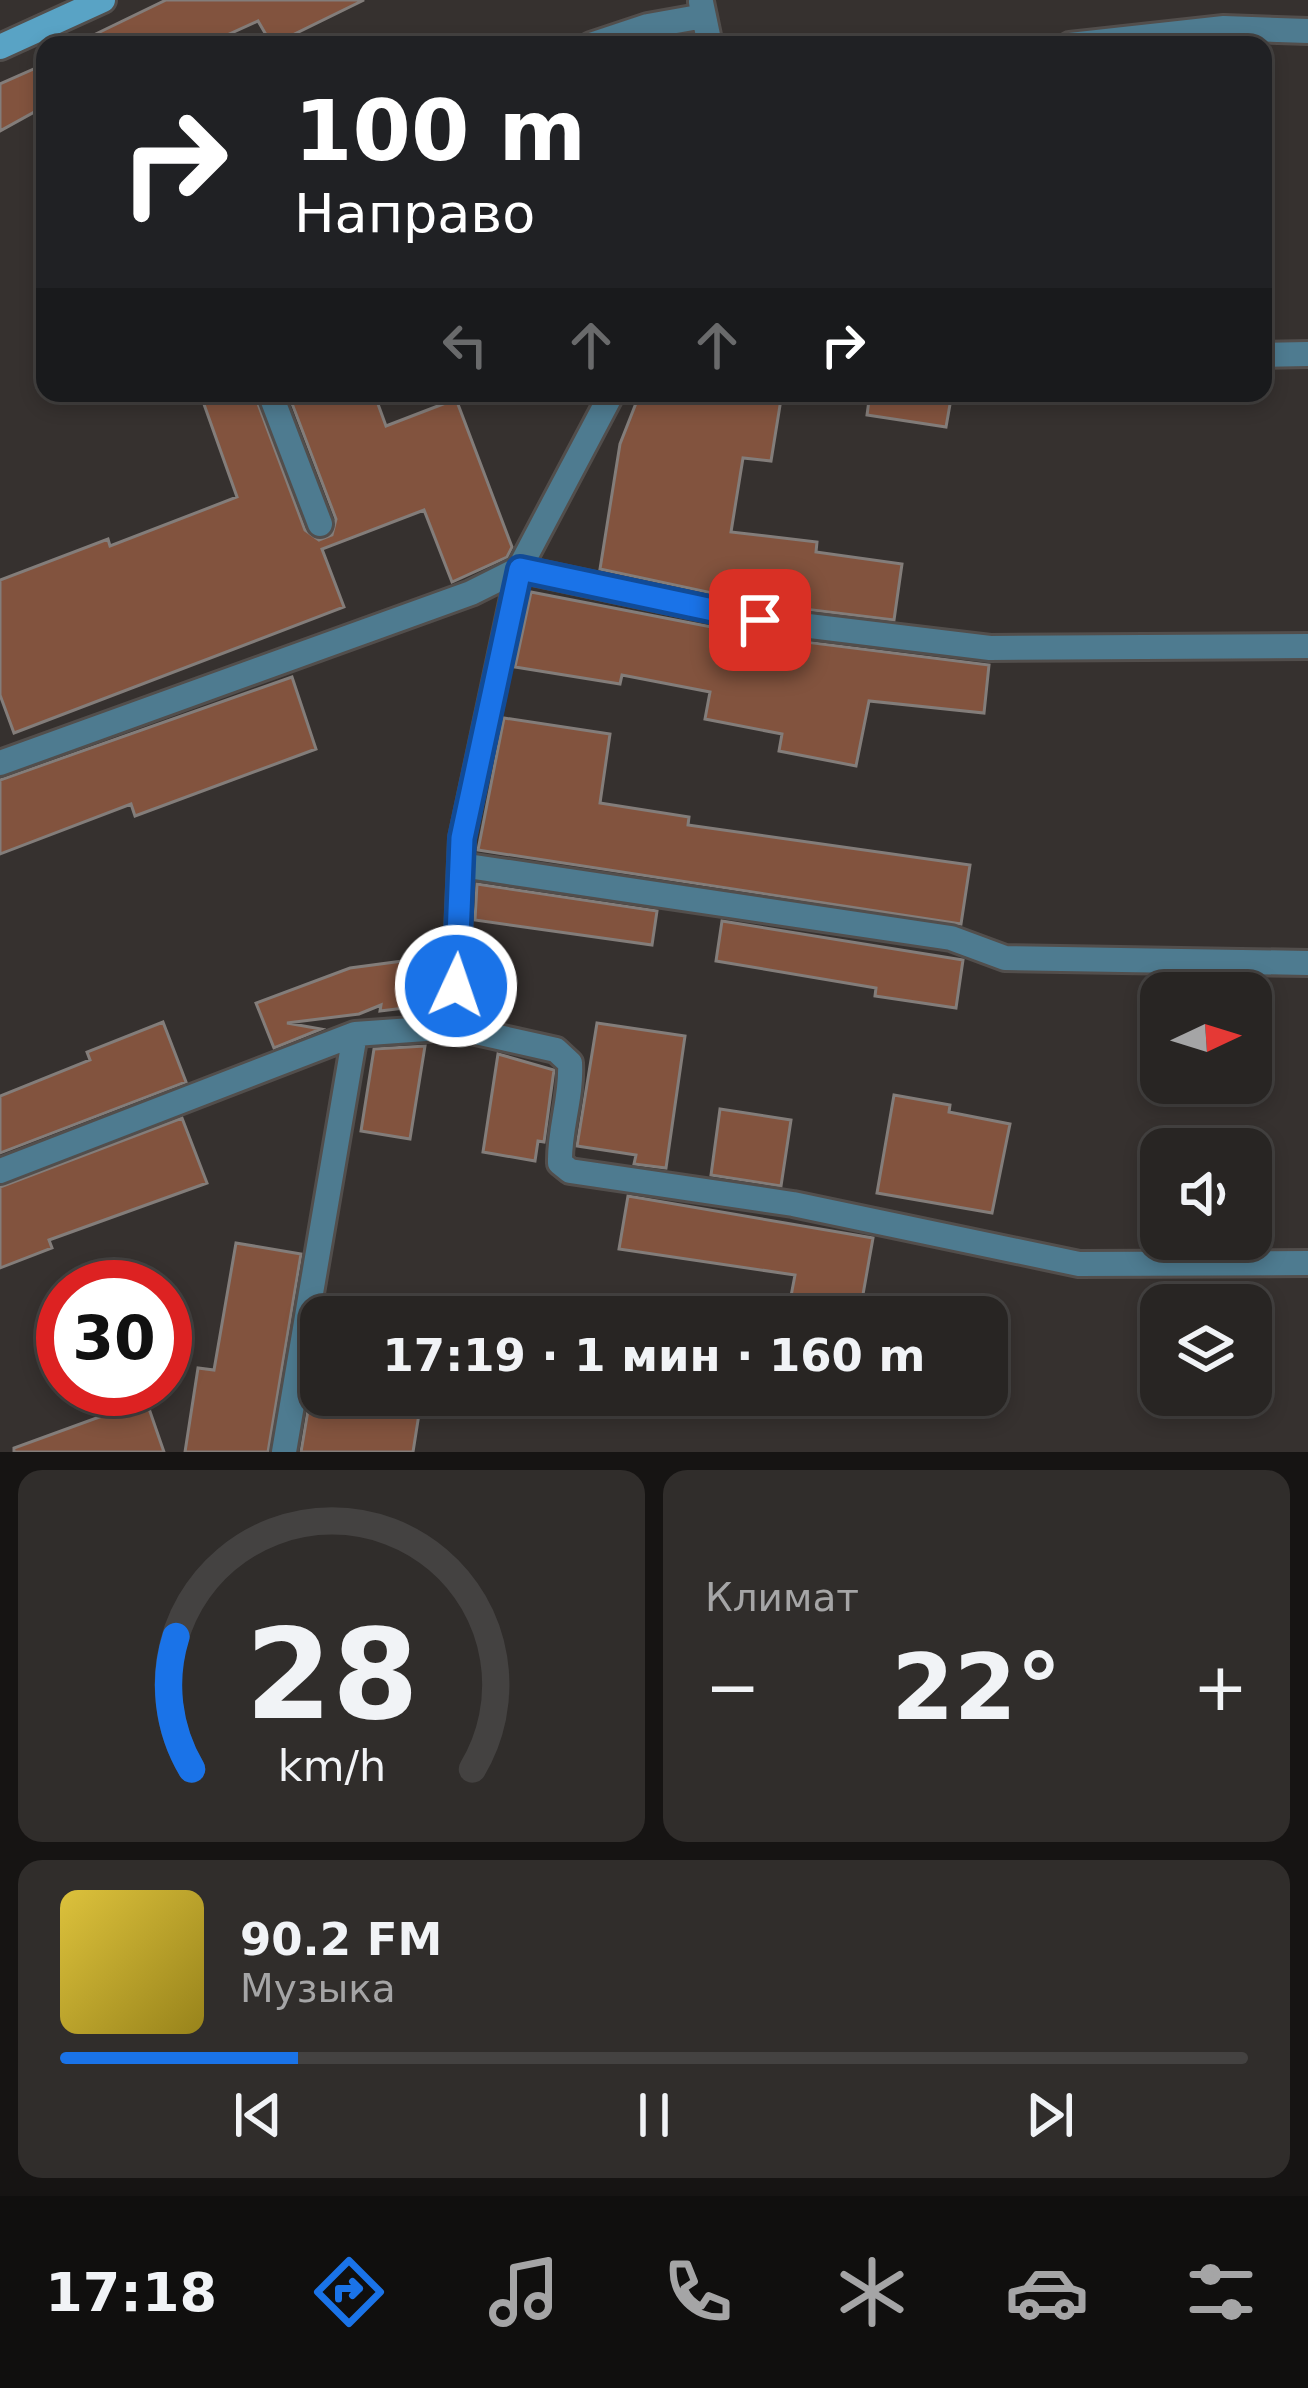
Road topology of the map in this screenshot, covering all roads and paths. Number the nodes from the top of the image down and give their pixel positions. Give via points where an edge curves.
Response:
1 (104, 0) edge
2 (702, 8) edge
3 (1308, 32) edge
4 (618, 36) edge
5 (1152, 36) edge
6 (0, 47) edge
7 (1308, 354) edge
8 (1272, 355) edge
9 (273, 402) edge
10 (607, 402) edge
11 (320, 524) dead end
12 (520, 569) junction
13 (1308, 646) edge
14 (0, 763) edge
15 (461, 865) junction
16 (1308, 963) edge
17 (454, 1027) junction
18 (355, 1034) junction
19 (0, 1171) edge
20 (1308, 1263) edge
21 (284, 1452) edge

1 - 6 street
2 - 4 street
3 - 5 street via 1225,28
7 - 8 street
9 - 11 street
10 - 12 street
12 - 13 street via 760,620 990,648
12 - 14 street
12 - 15 street
15 - 16 street via 950,938 1005,958
15 - 17 street
17 - 18 street
17 - 20 street via 556,1050 571,1064 560,1148 570,1171 793,1204 1079,1264
18 - 19 street
18 - 21 street

